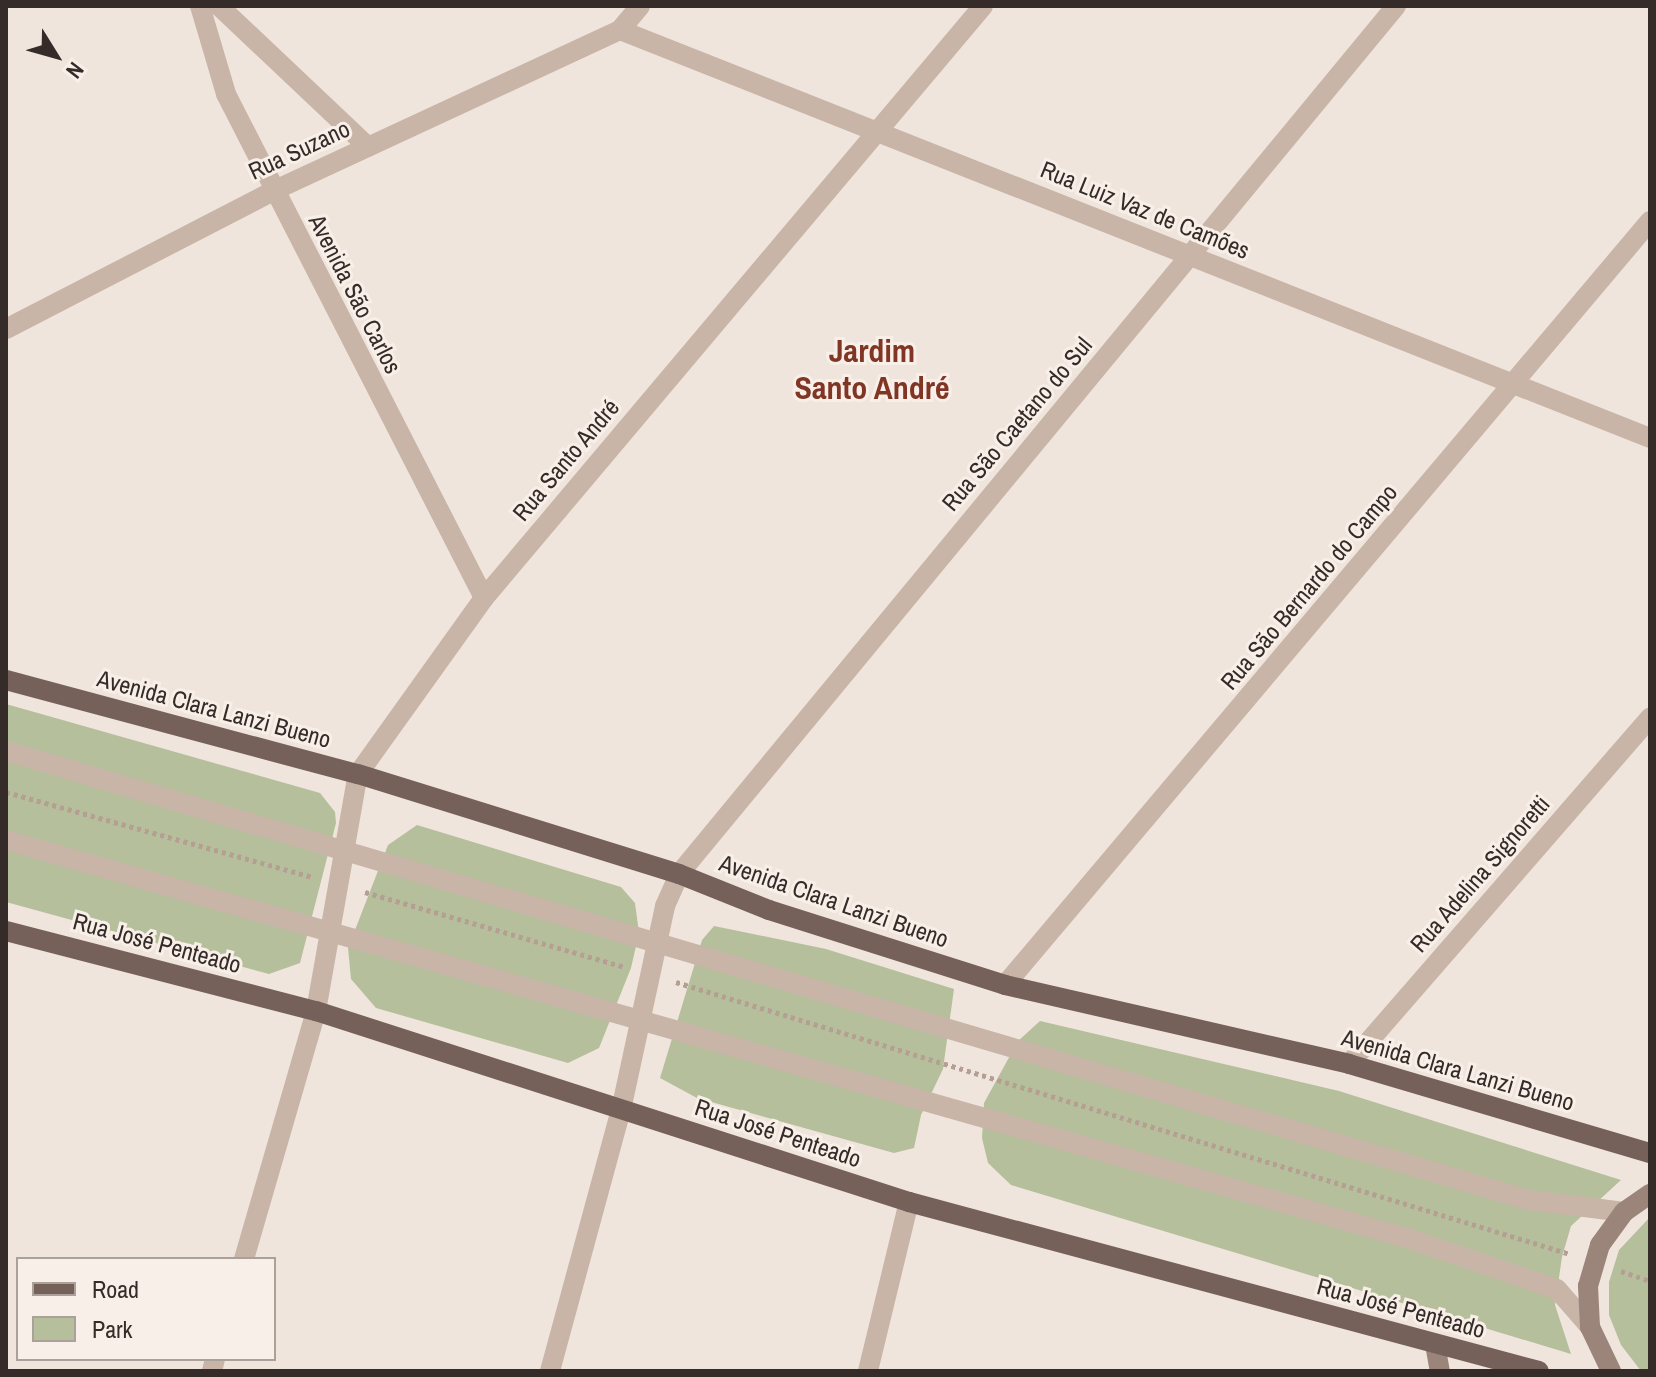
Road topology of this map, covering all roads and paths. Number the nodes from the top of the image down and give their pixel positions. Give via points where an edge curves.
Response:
1 (200, 6) edge
2 (219, 6) edge
3 (640, 6) edge
4 (983, 6) edge
5 (1396, 6) edge
6 (620, 30) junction
7 (877, 132) junction
8 (368, 147) junction
9 (273, 191) junction
10 (1650, 221) edge
11 (1190, 256) junction
12 (6, 329) edge
13 (1516, 385) junction
14 (1650, 438) edge
15 (484, 598) junction
16 (6, 680) edge
17 (1650, 718) edge
18 (6, 751) edge
19 (358, 774) junction
20 (6, 792) edge
21 (6, 840) edge
22 (345, 849) junction
23 (679, 874) junction
24 (339, 885) junction
25 (6, 931) edge
26 (330, 931) junction
27 (658, 941) junction
28 (650, 974) junction
29 (1005, 985) junction
30 (316, 1011) junction
31 (640, 1024) junction
32 (1349, 1064) junction
33 (621, 1110) junction
34 (1650, 1153) edge
35 (1650, 1194) edge
36 (909, 1202) junction
37 (1624, 1212) junction
38 (245, 1257) edge
39 (1595, 1262) junction
40 (1650, 1281) edge
41 (1590, 1327) junction
42 (1435, 1344) junction
43 (550, 1371) edge
44 (868, 1371) edge
45 (1440, 1371) edge
46 (1539, 1371) edge
47 (1611, 1371) edge

1 - 9 street, Avenida São Carlos via 226,94
2 - 8 street
3 - 6 street
4 - 7 street, Rua Santo André
5 - 11 street, Rua São Caetano do Sul
6 - 7 street, Rua Luiz Vaz de Camões
6 - 8 street, Rua Suzano
7 - 11 street, Rua Luiz Vaz de Camões
7 - 15 street, Rua Santo André
8 - 9 street, Rua Suzano
9 - 12 street, Rua Suzano
9 - 15 street, Avenida São Carlos
10 - 13 street, Rua São Bernardo do Campo
11 - 13 street, Rua Luiz Vaz de Camões
11 - 23 street, Rua São Caetano do Sul
13 - 14 street, Rua Luiz Vaz de Camões
13 - 29 street, Rua São Bernardo do Campo
15 - 19 street, Rua Santo André
16 - 19 main road, Avenida Clara Lanzi Bueno
17 - 32 street, Rua Adelina Signoretti
18 - 22 street
19 - 22 street, Rua Santo André
19 - 23 main road, Avenida Clara Lanzi Bueno
20 - 24 path
21 - 26 street
22 - 24 street, Rua Santo André
22 - 27 street
23 - 27 street
23 - 29 main road, Avenida Clara Lanzi Bueno via 769,910
24 - 26 street, Rua Santo André
24 - 28 path
25 - 30 main road, Rua José Penteado
26 - 30 street, Rua Santo André
26 - 31 street
27 - 28 street
27 - 37 street via 1529,1200
28 - 31 street
28 - 39 path
29 - 32 main road, Avenida Clara Lanzi Bueno
30 - 33 main road, Rua José Penteado
30 - 38 street, Rua Santo André
31 - 33 street
31 - 41 street via 1407,1238 1557,1289
32 - 34 main road, Avenida Clara Lanzi Bueno
33 - 36 main road, Rua José Penteado
33 - 43 street
35 - 37 main road
36 - 42 main road, Rua José Penteado
36 - 44 street
37 - 39 main road via 1600,1245
39 - 40 path
39 - 41 main road via 1588,1286
41 - 47 main road
42 - 45 main road
42 - 46 main road, Rua José Penteado

